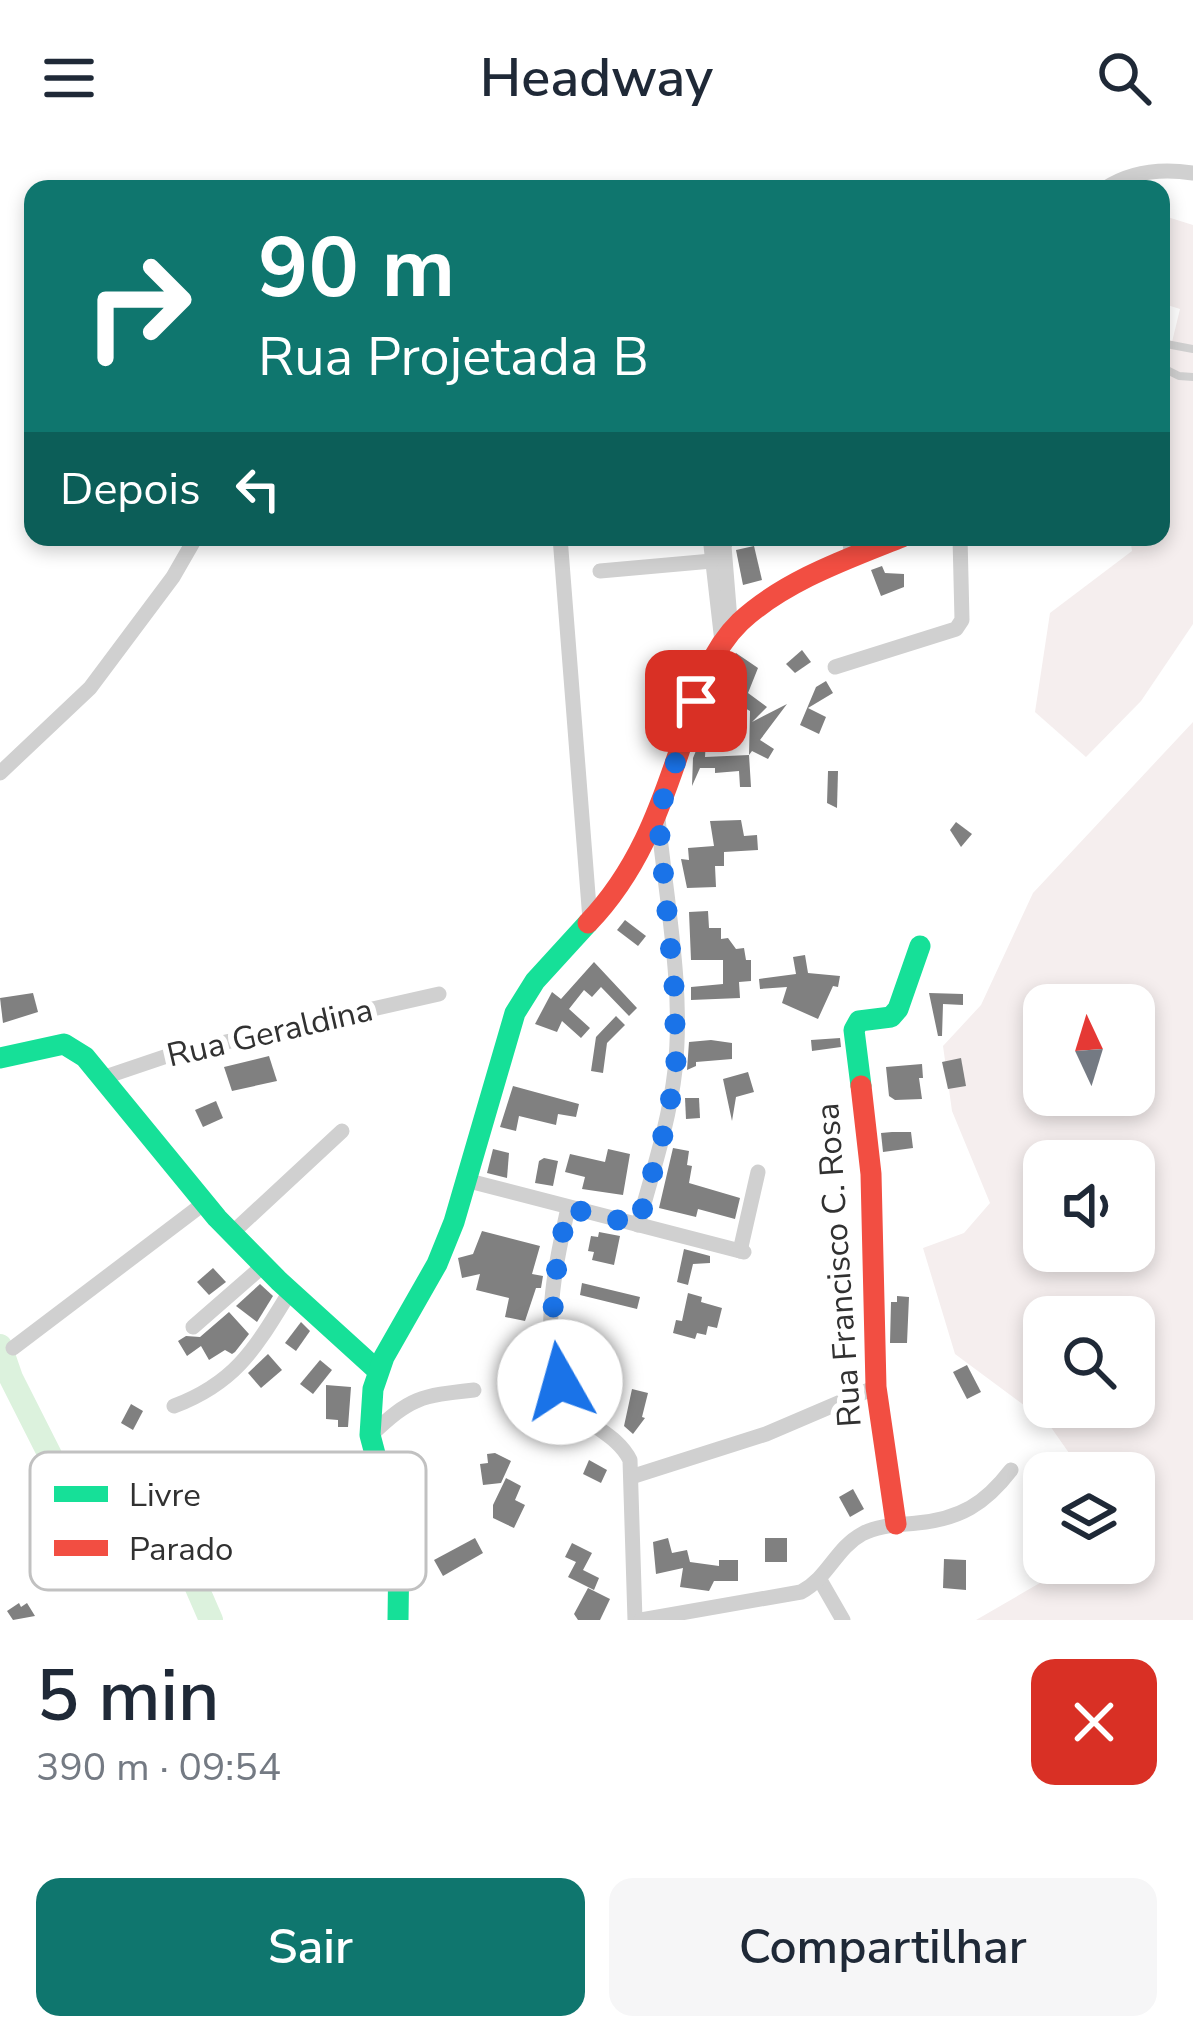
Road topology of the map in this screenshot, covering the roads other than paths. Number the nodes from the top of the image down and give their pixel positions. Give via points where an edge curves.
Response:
1 (1193, 173) edge
2 (1120, 180) edge
3 (191, 546) edge
4 (561, 546) edge
5 (711, 546) edge
6 (724, 546) edge
7 (960, 546) edge
8 (850, 547) edge
9 (712, 561) junction
10 (600, 571) dead end
11 (727, 637) junction
12 (835, 667) dead end
13 (0, 773) edge
14 (658, 815) junction
15 (590, 920) junction
16 (920, 946) dead end
17 (439, 994) dead end
18 (0, 1058) edge
19 (102, 1078) junction
20 (342, 1131) dead end
21 (758, 1172) dead end
22 (469, 1181) junction
23 (203, 1204) junction
24 (568, 1208) junction
25 (638, 1225) junction
26 (231, 1234) junction
27 (264, 1265) junction
28 (291, 1290) junction
29 (193, 1328) dead end
30 (13, 1348) dead end
31 (377, 1370) junction
32 (876, 1387) junction
33 (474, 1390) dead end
34 (174, 1406) dead end
35 (370, 1435) junction
36 (375, 1452) edge
37 (1011, 1470) dead end
38 (634, 1476) junction
39 (896, 1524) junction
40 (820, 1580) junction
41 (638, 1620) edge
42 (843, 1620) edge

1 - 2 street
3 - 13 street via 90,688
4 - 15 street
5 - 9 street
6 - 11 street
7 - 12 street via 960,625
8 - 11 street via 748,614
9 - 10 street
9 - 11 street
11 - 14 street via 705,674
14 - 15 street via 635,864
14 - 25 street via 676,1065
15 - 22 street via 545,964 520,1004
16 - 32 street, Rua Francisco C. Rosa via 898,1010 859,1021 854,1030 871,1174
17 - 19 street, Rua Geraldina via 173,1054
18 - 19 street via 64,1044
19 - 23 street
20 - 26 street
21 - 25 street via 742,1252
22 - 24 street
22 - 31 street via 446,1244
23 - 26 street
23 - 30 street
24 - 25 street
24 - 38 street via 552,1295 560,1382 582,1416 625,1449
26 - 27 street
27 - 28 street
27 - 29 street
28 - 31 street
28 - 34 street via 232,1375
31 - 35 street
32 - 38 street via 766,1434
32 - 39 street, Rua Francisco C. Rosa
33 - 35 street via 424,1395
35 - 36 street
37 - 39 street via 961,1515
38 - 41 street
39 - 40 street via 854,1539
40 - 41 street via 801,1592
40 - 42 street

